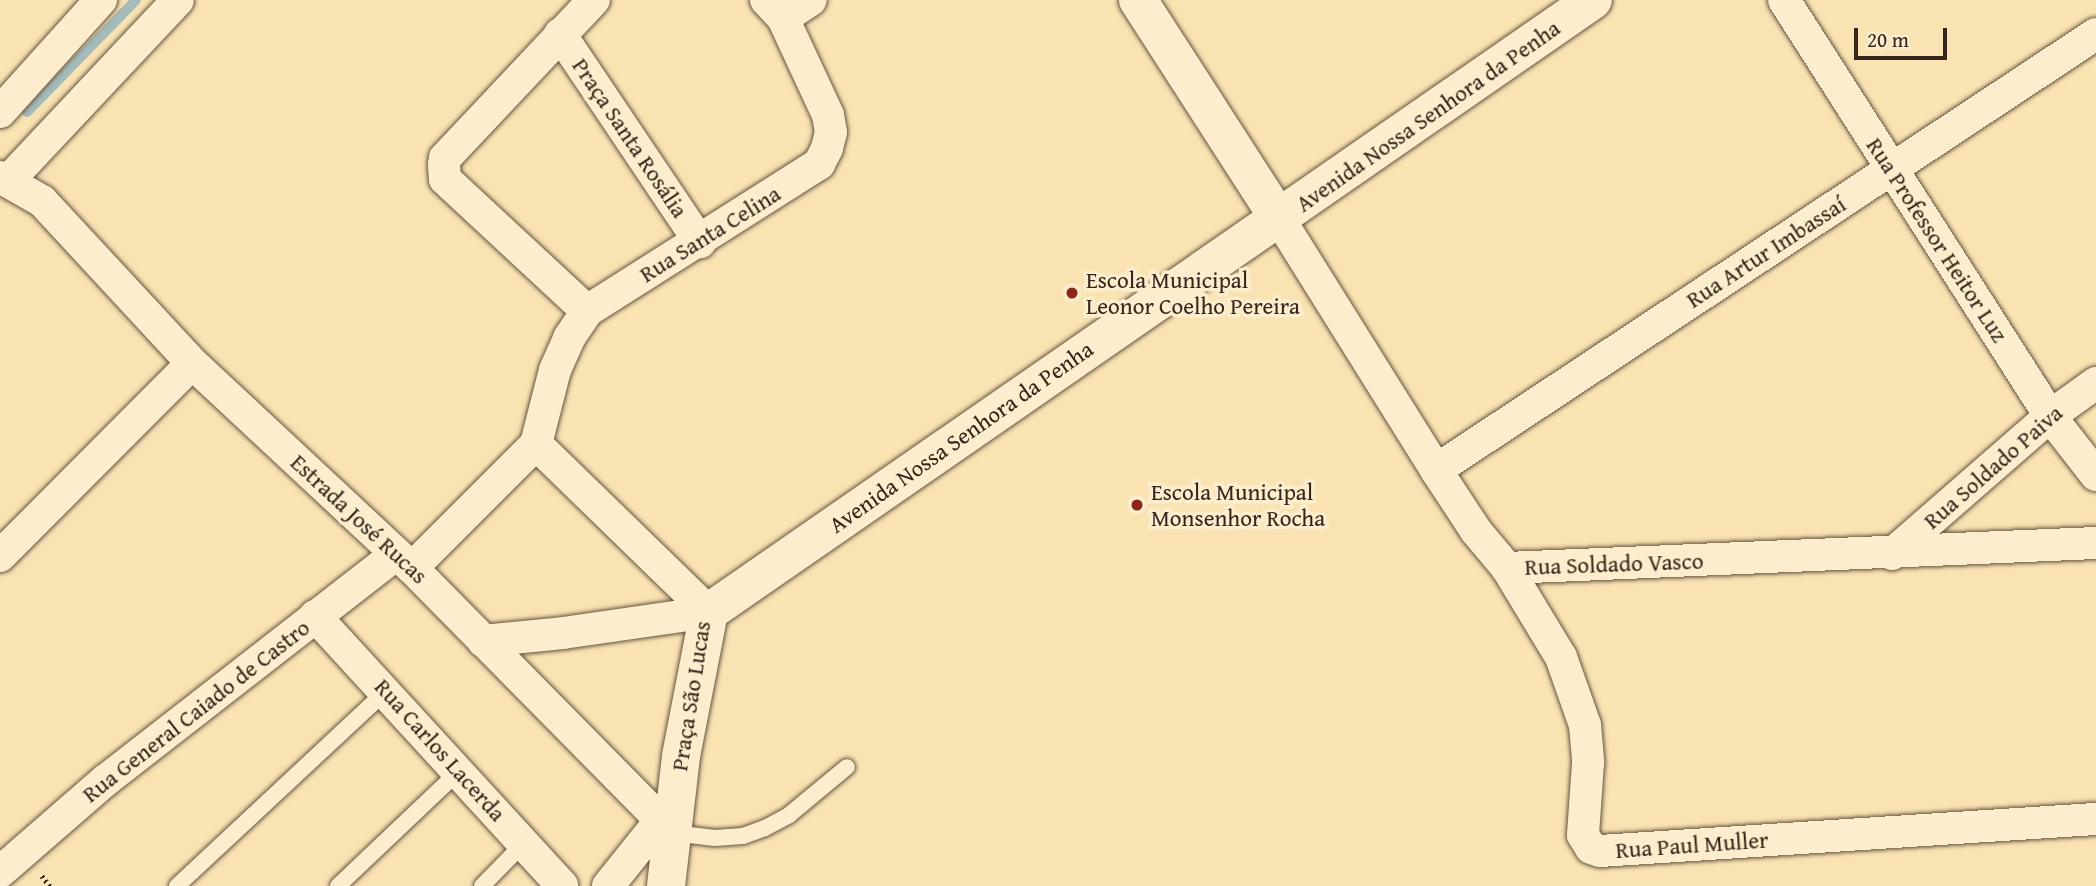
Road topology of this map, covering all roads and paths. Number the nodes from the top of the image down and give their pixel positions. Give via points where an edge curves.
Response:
1 (101, 0) edge
2 (178, 0) edge
3 (594, 0) edge
4 (811, 0) edge
5 (1138, 0) edge
6 (1593, 0) edge
7 (1784, 0) edge
8 (774, 9) edge
9 (560, 34) junction
10 (2096, 34) edge
11 (0, 112) edge
12 (1891, 169) junction
13 (4, 179) edge
14 (1280, 219) junction
15 (700, 242) junction
16 (587, 311) junction
17 (192, 363) junction
18 (2096, 383) edge
19 (2050, 416) junction
20 (536, 444) junction
21 (1436, 470) junction
22 (2096, 475) edge
23 (2096, 543) edge
24 (1892, 554) junction
25 (0, 556) edge
26 (404, 561) junction
27 (1507, 568) junction
28 (709, 612) junction
29 (315, 616) junction
30 (483, 641) junction
31 (386, 691) junction
32 (847, 767) dead end
33 (459, 771) junction
34 (2096, 819) edge
35 (666, 827) junction
36 (524, 843) junction
37 (0, 872) edge
38 (177, 886) edge
39 (338, 886) edge
40 (482, 886) edge
41 (562, 886) edge
42 (608, 886) edge
43 (666, 886) edge

1 - 11 street
2 - 13 street
3 - 9 street
4 - 8 street
5 - 14 street
6 - 14 street, Avenida Nossa Senhora da Penha
7 - 12 street, Rua Professor Heitor Luz
8 - 15 street, Rua Santa Celina via 828,115 828,148 819,164
9 - 15 street, Praça Santa Rosália
9 - 16 street via 445,158 444,172 446,179
10 - 12 street, Rua Artur Imbassaí
12 - 19 street, Rua Professor Heitor Luz
12 - 21 street, Rua Artur Imbassaí
13 - 17 street, Estrada José Rucas via 42,201
14 - 21 street, Rua Soldado Vasco
14 - 28 street, Avenida Nossa Senhora da Penha
15 - 16 street, Rua Santa Celina
16 - 20 street, Rua Santa Celina via 555,370
17 - 25 street
17 - 26 street, Estrada José Rucas
18 - 19 street, Rua Soldado Paiva
19 - 22 street, Rua Professor Heitor Luz
19 - 24 street, Rua Soldado Paiva
20 - 26 street
20 - 28 street
21 - 27 street, Rua Soldado Vasco
23 - 24 street, Rua Soldado Vasco
24 - 27 street, Rua Soldado Vasco
26 - 29 street, Rua General Caiado de Castro
26 - 30 street, Estrada José Rucas
27 - 34 street, Rua Paul Muller via 1561,657 1585,725 1588,763 1583,835 1591,848 1600,851
28 - 30 street, Praça São Lucas
28 - 35 street, Praça São Lucas
29 - 31 street, Rua Carlos Lacerda
29 - 37 street, Rua General Caiado de Castro via 106,780
30 - 35 street, Estrada José Rucas
31 - 33 street, Rua Carlos Lacerda
31 - 38 lane
32 - 35 lane via 789,815 743,836 715,838
33 - 36 street, Rua Carlos Lacerda
33 - 39 lane
35 - 42 street
35 - 43 street
36 - 40 lane
36 - 41 street, Rua Carlos Lacerda

